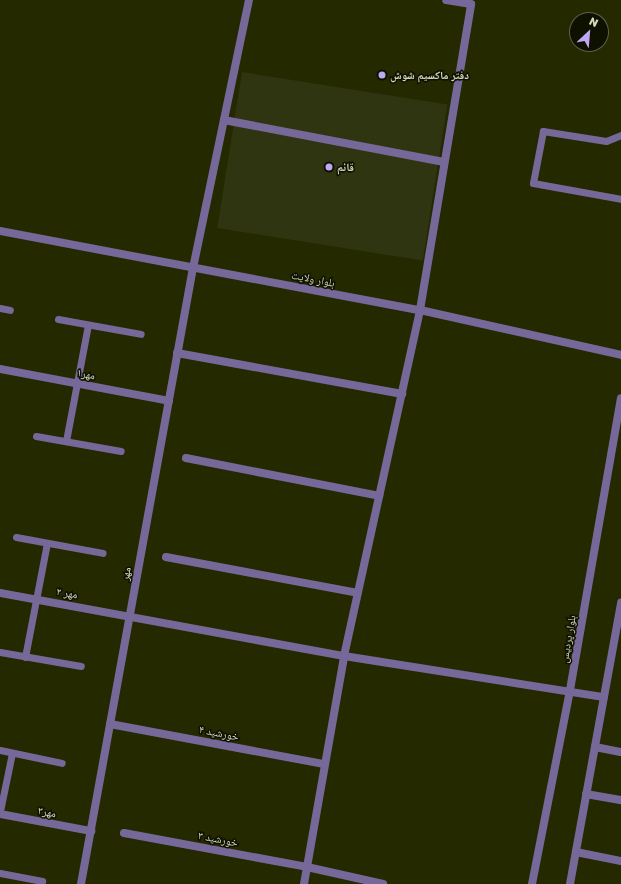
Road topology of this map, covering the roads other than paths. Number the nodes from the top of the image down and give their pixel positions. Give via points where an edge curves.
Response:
1 (248, 0) edge
2 (446, 0) edge
3 (471, 2) edge
4 (224, 120) junction
5 (621, 135) edge
6 (444, 162) junction
7 (621, 199) edge
8 (0, 231) edge
9 (193, 268) junction
10 (0, 308) edge
11 (10, 310) dead end
12 (420, 310) junction
13 (58, 320) dead end
14 (88, 325) junction
15 (141, 334) dead end
16 (177, 353) junction
17 (621, 356) edge
18 (0, 369) edge
19 (77, 384) junction
20 (402, 394) junction
21 (621, 398) edge
22 (169, 401) junction
23 (36, 436) dead end
24 (66, 441) junction
25 (121, 451) dead end
26 (186, 458) dead end
27 (379, 496) junction
28 (16, 537) dead end
29 (47, 543) junction
30 (103, 553) dead end
31 (166, 557) dead end
32 (0, 592) edge
33 (358, 593) junction
34 (36, 599) junction
35 (621, 603) edge
36 (130, 616) junction
37 (618, 641) edge
38 (0, 652) edge
39 (344, 656) junction
40 (25, 657) junction
41 (81, 666) dead end
42 (570, 690) junction
43 (604, 697) junction
44 (110, 724) junction
45 (595, 747) junction
46 (0, 750) edge
47 (621, 752) edge
48 (12, 753) junction
49 (62, 763) dead end
50 (324, 764) junction
51 (586, 794) junction
52 (621, 800) edge
53 (0, 811) edge
54 (0, 814) edge
55 (91, 832) junction
56 (124, 833) dead end
57 (576, 852) junction
58 (621, 861) edge
59 (307, 867) junction
60 (0, 873) edge
61 (42, 881) dead end
62 (81, 884) edge
63 (304, 884) edge
64 (383, 884) edge
65 (532, 884) edge
66 (570, 884) edge

1 - 4 street, مهر
2 - 3 street
3 - 6 street
4 - 6 street
4 - 9 street, مهر
5 - 7 lane via 606,141 543,131 533,183
6 - 12 street
8 - 9 street, بلوار ولایت
9 - 12 street, بلوار ولایت
9 - 16 street, مهر
10 - 11 lane
12 - 17 street, بلوار ولایت
12 - 20 street
13 - 14 lane
14 - 15 lane
14 - 19 lane
16 - 20 street
16 - 22 street, مهر
18 - 19 street, مهر۱
19 - 22 street, مهر۱
19 - 24 lane
20 - 27 street
21 - 42 street, بلوار پردیس
22 - 36 street, مهر
23 - 24 lane
24 - 25 lane
26 - 27 street
27 - 33 street
28 - 29 lane
29 - 30 lane
29 - 34 lane
31 - 33 street
32 - 34 street, مهر ۲
33 - 39 street
34 - 36 street, مهر ۲
34 - 40 lane
35 - 37 street
36 - 39 street, مهر ۲
36 - 44 street, مهر
37 - 43 street
38 - 40 lane
39 - 42 street, مهر ۲
39 - 50 street
40 - 41 lane
42 - 43 street, مهر ۲
42 - 65 street, بلوار پردیس
43 - 45 street
44 - 50 street, خورشید ۴
44 - 55 street, مهر
45 - 47 street
45 - 51 street
46 - 48 lane
48 - 49 lane
48 - 53 lane
50 - 59 street
51 - 52 street
51 - 57 street
54 - 55 street, مهر۳
55 - 62 street, مهر
56 - 59 street, خورشید ۳
57 - 58 street
57 - 66 street
59 - 63 street
59 - 64 street, خورشید ۳
60 - 61 lane

